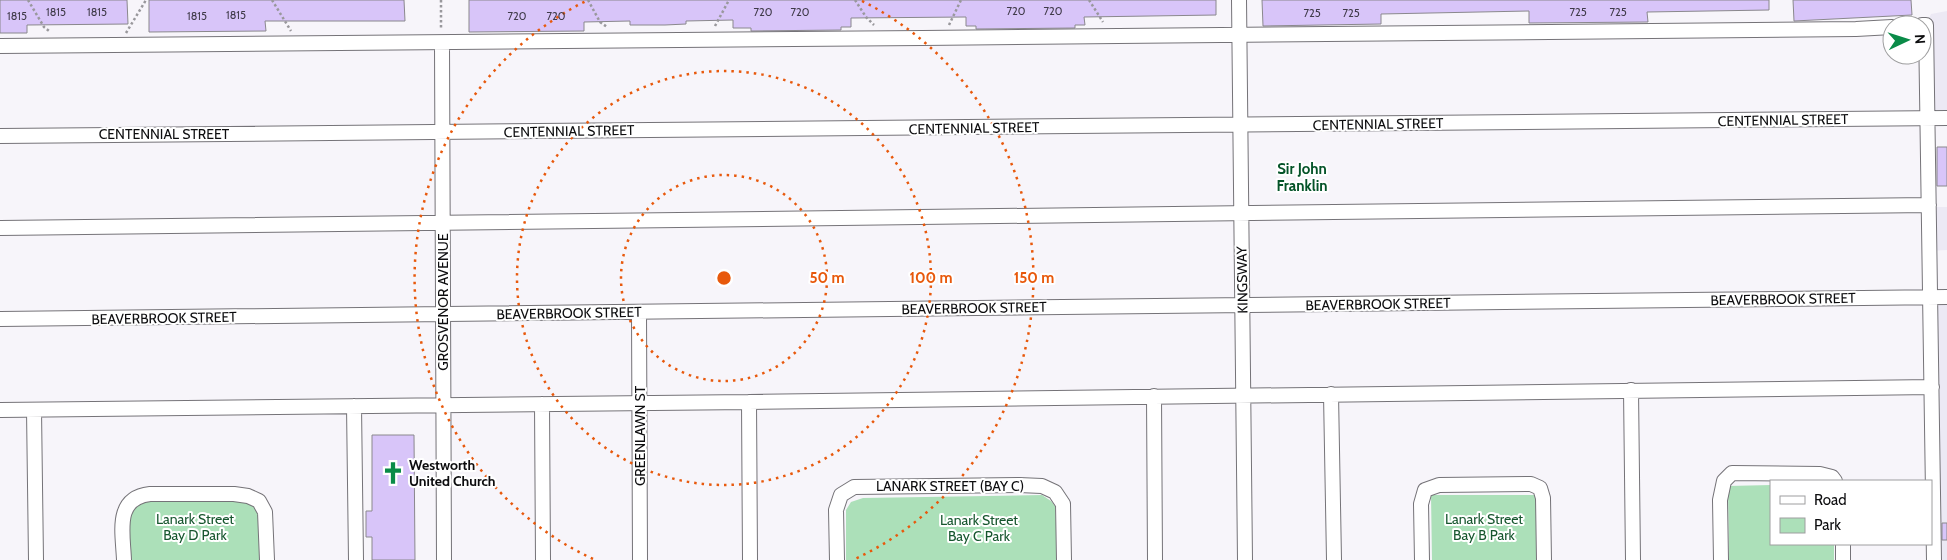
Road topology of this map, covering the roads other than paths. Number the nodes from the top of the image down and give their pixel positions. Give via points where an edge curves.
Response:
1 (1239, 0) edge
2 (1882, 28) edge
3 (1240, 33) junction
4 (442, 44) junction
5 (0, 46) edge
6 (1926, 65) edge
7 (1927, 118) junction
8 (1947, 118) edge
9 (1241, 125) junction
10 (442, 132) junction
11 (0, 136) edge
12 (1928, 205) junction
13 (1241, 214) junction
14 (442, 224) junction
15 (0, 228) edge
16 (1930, 297) junction
17 (1947, 297) edge
18 (1242, 305) junction
19 (639, 312) junction
20 (443, 315) junction
21 (0, 319) edge
22 (1932, 387) junction
23 (1631, 390) junction
24 (1331, 394) junction
25 (1243, 395) junction
26 (1154, 396) junction
27 (749, 402) junction
28 (640, 403) junction
29 (542, 404) junction
30 (444, 405) junction
31 (354, 406) junction
32 (0, 410) edge
33 (34, 410) junction
34 (1834, 480) edge
35 (1843, 545) edge
36 (36, 560) edge
37 (124, 560) edge
38 (267, 560) edge
39 (356, 560) edge
40 (444, 560) edge
41 (543, 560) edge
42 (640, 560) edge
43 (750, 560) edge
44 (837, 560) edge
45 (1064, 560) edge
46 (1155, 560) edge
47 (1245, 560) edge
48 (1334, 560) edge
49 (1422, 560) edge
50 (1544, 560) edge
51 (1633, 560) edge
52 (1721, 560) edge
53 (1843, 560) edge
54 (1934, 560) edge

1 - 3 street, KINGSWAY
2 - 3 street
3 - 4 street
3 - 9 street, KINGSWAY
4 - 5 street
4 - 10 street, GROSVENOR AVENUE
6 - 7 street
7 - 8 street, CENTENNIAL STREET
7 - 9 street, CENTENNIAL STREET
7 - 12 street
9 - 10 street, CENTENNIAL STREET
9 - 13 street, KINGSWAY
10 - 11 street, CENTENNIAL STREET
10 - 14 street, GROSVENOR AVENUE
12 - 13 street
12 - 16 street
13 - 14 street
13 - 18 street, KINGSWAY
14 - 15 street
14 - 20 street, GROSVENOR AVENUE
16 - 17 street, BEAVERBROOK STREET
16 - 18 street, BEAVERBROOK STREET
16 - 22 street
18 - 19 street, BEAVERBROOK STREET
18 - 25 street, KINGSWAY
19 - 20 street, BEAVERBROOK STREET
19 - 28 street, GREENLAWN ST
20 - 21 street, BEAVERBROOK STREET
20 - 30 street, GROSVENOR AVENUE
22 - 23 street
22 - 54 street
23 - 24 street
23 - 51 street
24 - 25 street
24 - 48 street
25 - 26 street
25 - 47 street, KINGSWAY
26 - 27 street
26 - 46 street
27 - 28 street
27 - 43 street
28 - 29 street
28 - 42 street, GREENLAWN ST
29 - 30 street
29 - 41 street
30 - 31 street
30 - 40 street, GROSVENOR AVENUE
31 - 33 street
31 - 39 street
32 - 33 street
33 - 36 street
34 - 52 street via 1806,473 1732,474 1724,481 1720,500
35 - 53 street
37 - 38 street via 124,512 130,501 140,495 234,494 259,501 265,512
44 - 45 street, LANARK STREET (BAY C) via 836,510 841,495 854,487 1019,485 1042,486 1054,492 1063,504
49 - 50 street via 1421,504 1425,490 1439,485 1531,484 1540,488 1543,498

